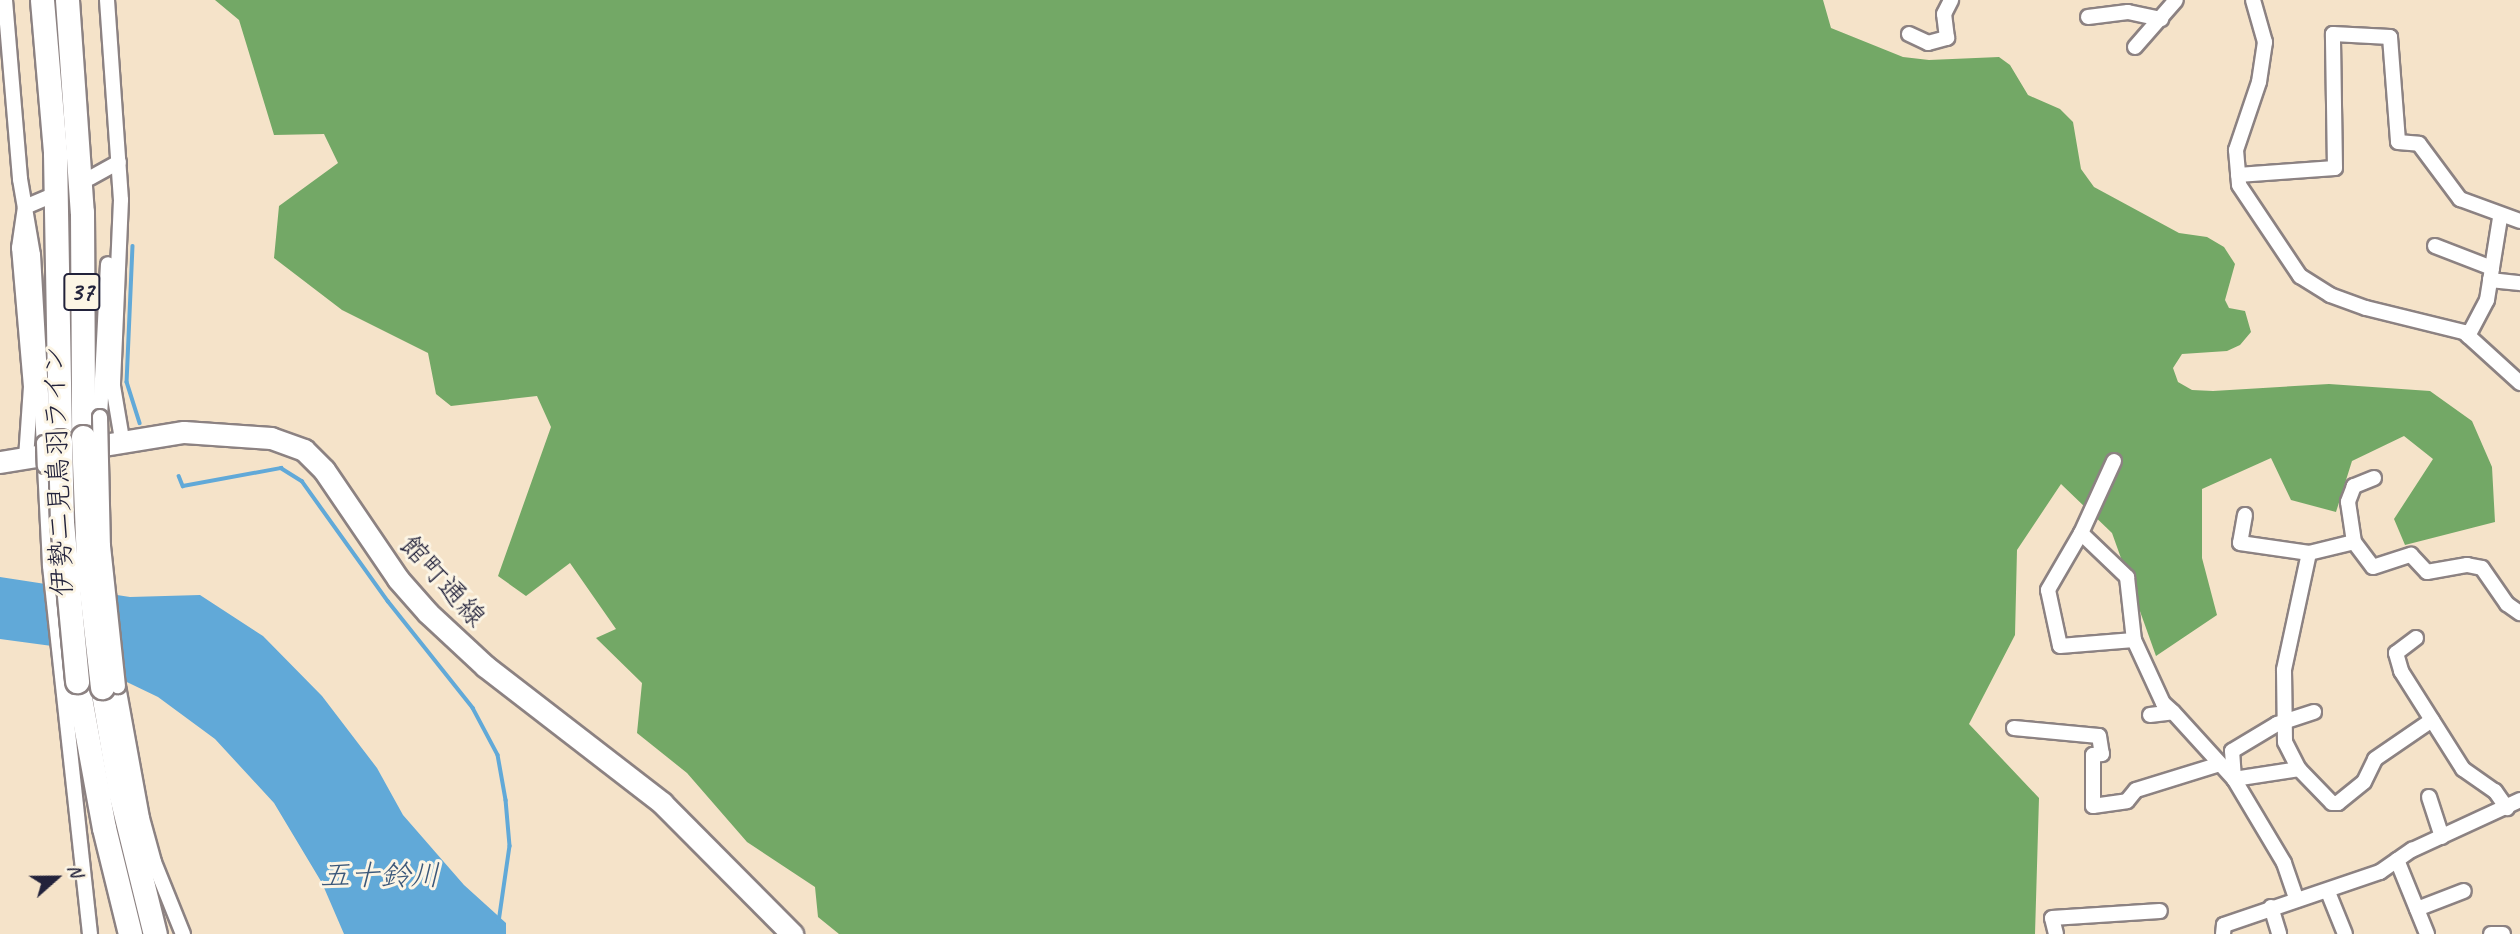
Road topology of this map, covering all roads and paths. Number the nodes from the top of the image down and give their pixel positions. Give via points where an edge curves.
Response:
1 (5, 0) edge
2 (42, 0) edge
3 (67, 0) edge
4 (107, 0) edge
5 (1951, 0) edge
6 (2176, 0) edge
7 (2253, 0) edge
8 (2088, 17) dead end
9 (2161, 19) junction
10 (1909, 34) dead end
11 (2135, 47) dead end
12 (119, 162) junction
13 (2238, 175) junction
14 (90, 178) dead end
15 (48, 197) dead end
16 (25, 206) junction
17 (2500, 218) junction
18 (2520, 221) edge
19 (2435, 246) dead end
20 (2491, 274) junction
21 (2520, 283) edge
22 (2468, 336) junction
23 (2520, 383) edge
24 (122, 439) junction
25 (49, 442) junction
26 (25, 450) junction
27 (2115, 461) dead end
28 (0, 463) edge
29 (2374, 478) dead end
30 (2245, 515) dead end
31 (2081, 533) junction
32 (2354, 542) junction
33 (2309, 553) junction
34 (2520, 613) edge
35 (2416, 638) dead end
36 (2134, 640) junction
37 (2173, 712) junction
38 (2314, 712) dead end
39 (2150, 715) dead end
40 (2432, 720) junction
41 (2285, 721) junction
42 (2014, 728) dead end
43 (2217, 765) junction
44 (2299, 769) junction
45 (2234, 779) junction
46 (2429, 797) dead end
47 (2520, 800) edge
48 (2507, 808) junction
49 (2442, 837) junction
50 (2398, 860) junction
51 (139, 870) junction
52 (2465, 891) dead end
53 (2328, 892) junction
54 (2297, 900) junction
55 (2271, 907) junction
56 (2417, 909) junction
57 (2160, 911) dead end
58 (90, 934) edge
59 (129, 934) edge
60 (155, 934) edge
61 (162, 934) edge
62 (183, 934) edge
63 (792, 934) edge
64 (2056, 934) edge
65 (2223, 934) edge
66 (2280, 934) edge
67 (2345, 934) edge
68 (2427, 934) edge
69 (2491, 934) edge
70 (2503, 934) edge

1 - 16 street
2 - 25 main road, 伊勢二見鳥羽ライン / 37 via 55,153
3 - 51 main road, 伊勢二見鳥羽ライン / 37, bridge via 82,212 88,564 102,687
4 - 12 street
5 - 10 street via 1944,14 1947,38 1928,43
6 - 9 street
7 - 13 street via 2265,42 2259,82 2236,150
8 - 9 street via 2129,12
9 - 11 street
12 - 14 street
12 - 24 street via 113,386
12 - 62 street, bridge via 109,244 99,451 108,611 142,818 153,862
13 - 17 street via 2335,168 2333,34 2390,37 2398,142 2419,144 2460,199
13 - 22 street via 2239,185 2301,276 2330,295 2366,308 2431,321
15 - 16 street
16 - 25 street
16 - 26 street via 19,248 31,387
17 - 18 street
17 - 20 street
19 - 20 street
20 - 21 street
20 - 22 street via 2487,300
22 - 23 street
24 - 26 main road, 館町通線
24 - 63 main road, 館町通線 via 161,433 230,433 271,438 304,450 324,470 398,579 428,614 485,666 662,803
25 - 58 street, bridge via 50,566
25 - 59 main road, 伊勢二見鳥羽ライン / 37, bridge via 77,681
26 - 28 main road, 館町通線
27 - 31 street
29 - 32 street via 2354,485 2348,502
30 - 33 street via 2240,543
31 - 36 street via 2127,578
31 - 36 street via 2049,590 2060,646
32 - 33 street
32 - 34 street via 2373,567 2411,555 2427,572 2467,565 2482,568 2507,604
33 - 41 street via 2284,670
35 - 40 street via 2396,653 2401,670
36 - 37 street via 2163,703
37 - 39 street
37 - 43 street
38 - 41 street
40 - 44 street via 2375,758 2364,782 2338,803
40 - 48 street via 2463,769 2495,790
41 - 44 street via 2285,742
41 - 45 street via 2232,751
42 - 43 street via 2099,736 2102,754 2093,755 2093,806 2127,801 2136,790
43 - 45 street
44 - 45 street
45 - 54 street via 2284,863
46 - 49 street
47 - 48 street
48 - 49 street
49 - 50 street
50 - 53 street
50 - 56 street
51 - 60 main road, 伊勢二見鳥羽ライン / 37
51 - 61 main road
52 - 56 street
53 - 54 street
53 - 67 street
54 - 55 street
55 - 65 street via 2224,925
55 - 66 street
56 - 68 street
57 - 64 street via 2052,918
69 - 70 street

